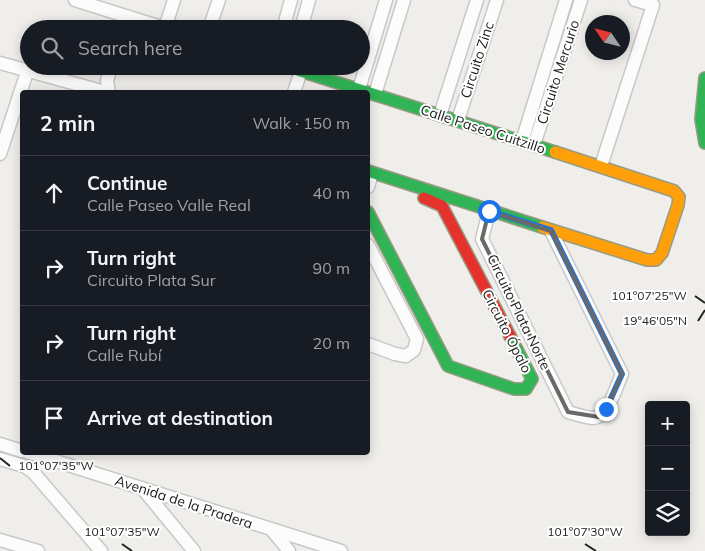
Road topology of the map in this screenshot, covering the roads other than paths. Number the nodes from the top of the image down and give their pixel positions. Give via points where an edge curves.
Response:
1 (75, 0) edge
2 (174, 0) edge
3 (219, 0) edge
4 (291, 0) edge
5 (309, 0) edge
6 (386, 0) edge
7 (404, 0) edge
8 (477, 0) edge
9 (497, 0) edge
10 (566, 0) edge
11 (580, 0) edge
12 (635, 0) edge
13 (97, 3) edge
14 (128, 16) junction
15 (127, 20) edge
16 (141, 20) edge
17 (168, 20) edge
18 (213, 20) edge
19 (285, 20) edge
20 (303, 20) edge
21 (370, 53) edge
22 (0, 63) edge
23 (20, 70) edge
24 (26, 75) edge
25 (40, 75) edge
26 (108, 75) edge
27 (292, 75) edge
28 (314, 75) edge
29 (363, 75) edge
30 (705, 78) edge
31 (359, 89) junction
32 (21, 90) edge
33 (102, 90) edge
34 (294, 90) edge
35 (362, 90) edge
36 (370, 92) edge
37 (20, 93) edge
38 (375, 94) junction
39 (440, 115) junction
40 (458, 120) junction
41 (522, 141) junction
42 (705, 143) edge
43 (534, 145) junction
44 (0, 154) edge
45 (601, 166) junction
46 (370, 172) edge
47 (420, 188) junction
48 (489, 211) junction
49 (370, 216) edge
50 (551, 230) junction
51 (370, 249) edge
52 (370, 345) edge
53 (0, 444) edge
54 (20, 450) edge
55 (37, 455) edge
56 (0, 459) edge
57 (142, 488) junction
58 (271, 529) junction
59 (0, 540) edge
60 (38, 551) edge
61 (100, 551) edge
62 (194, 551) edge
63 (289, 551) edge
64 (341, 551) edge

1 - 13 street
2 - 17 street
3 - 18 street
4 - 19 street
5 - 20 street
6 - 21 street
7 - 38 street
8 - 39 street
9 - 40 street, Circuito Zinc
10 - 41 street
11 - 43 street, Circuito Mercurio
12 - 45 street via 654,5
13 - 14 street
14 - 15 street
14 - 16 street
22 - 23 street
24 - 32 street
25 - 33 street
26 - 33 street
27 - 34 street
28 - 31 street, Calle Paseo Cuitzillo
29 - 31 street
30 - 42 street via 700,107
31 - 35 street, Calle Paseo Cuitzillo
36 - 38 street, Calle Paseo Cuitzillo
37 - 44 street
38 - 39 street, Calle Paseo Cuitzillo
39 - 40 street, Calle Paseo Cuitzillo
40 - 41 street, Calle Paseo Cuitzillo
41 - 43 street, Calle Paseo Cuitzillo
43 - 45 street, Calle Paseo Cuitzillo
45 - 50 street, Calle Paseo Cuitzillo via 674,191 678,205 662,253 656,260 647,260
46 - 47 street
47 - 48 street
47 - 49 street, Circuito Ópalo via 423,197 442,206 532,379 526,389 514,389 448,366
48 - 50 street
48 - 50 street, Circuito Plata Norte via 482,239 568,412 599,417 622,374
51 - 52 street via 416,339 414,350 406,356
53 - 54 street
55 - 57 street, Avenida de la Pradera
56 - 61 street via 24,466 32,472
57 - 58 street, Avenida de la Pradera
57 - 62 street
58 - 63 street
58 - 64 street, Avenida de la Pradera
59 - 60 street

